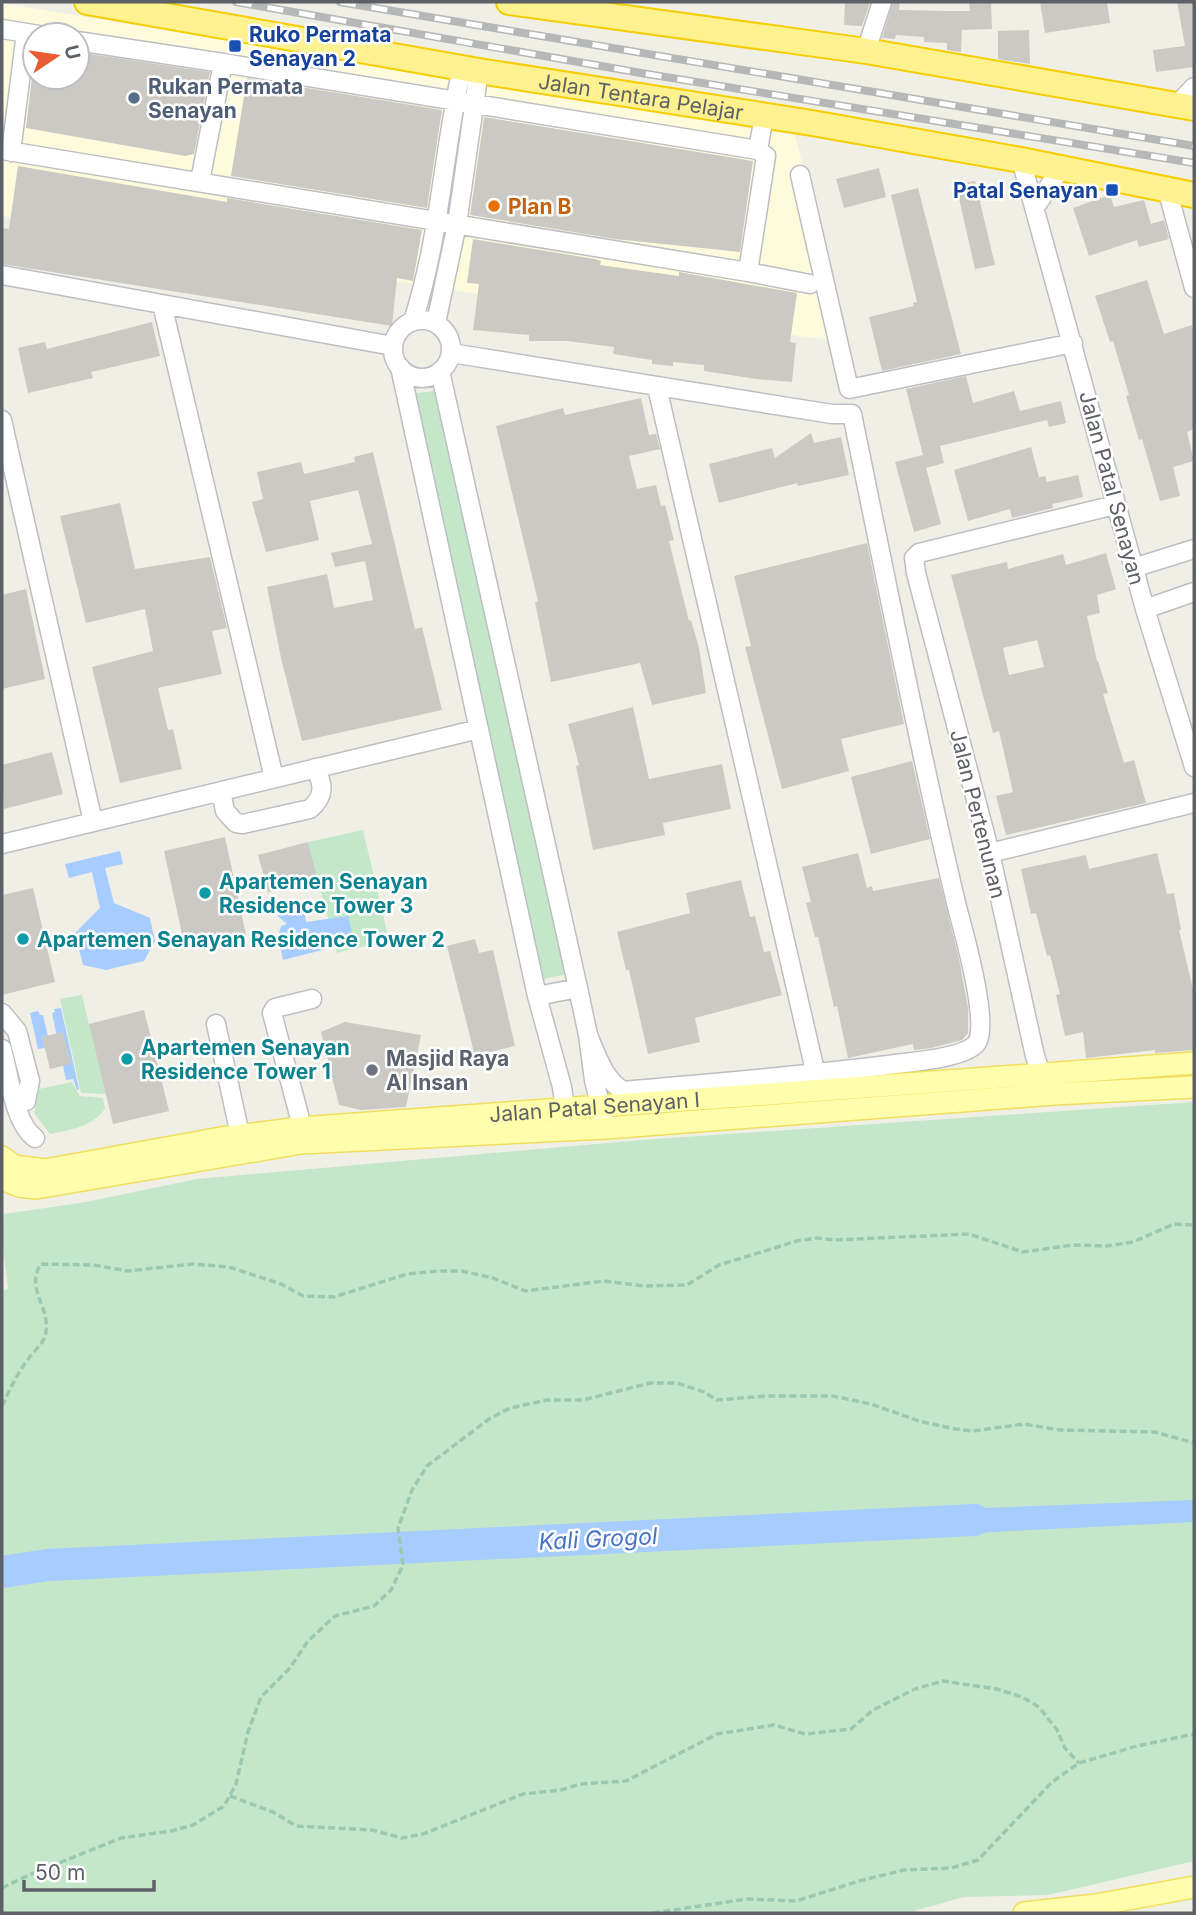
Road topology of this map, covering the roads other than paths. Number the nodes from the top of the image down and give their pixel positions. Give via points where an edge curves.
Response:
1 (87, 2) edge
2 (882, 2) edge
3 (525, 3) edge
4 (2, 29) edge
5 (21, 32) edge
6 (91, 43) edge
7 (866, 51) junction
8 (223, 63) junction
9 (470, 70) junction
10 (21, 84) edge
11 (1189, 100) edge
12 (455, 101) junction
13 (474, 104) junction
14 (764, 116) junction
15 (758, 150) junction
16 (6, 151) edge
17 (1021, 160) junction
18 (1061, 168) junction
19 (800, 176) dead end
20 (200, 181) junction
21 (1167, 190) junction
22 (1194, 195) edge
23 (1036, 206) junction
24 (438, 221) junction
25 (457, 224) junction
26 (748, 272) junction
27 (2, 275) edge
28 (1193, 278) edge
29 (810, 284) dead end
30 (162, 304) junction
31 (413, 321) junction
32 (436, 323) junction
33 (1073, 343) junction
34 (393, 346) junction
35 (451, 353) junction
36 (400, 367) junction
37 (440, 371) junction
38 (657, 387) junction
39 (2, 420) edge
40 (1115, 505) junction
41 (1194, 549) edge
42 (1133, 568) junction
43 (1194, 592) edge
44 (1145, 609) junction
45 (479, 729) junction
46 (1190, 741) edge
47 (1194, 767) edge
48 (315, 768) junction
49 (274, 778) junction
50 (221, 791) junction
51 (1194, 803) edge
52 (93, 822) junction
53 (2, 844) edge
54 (989, 853) junction
55 (578, 988) junction
56 (537, 996) junction
57 (312, 999) dead end
58 (2, 1013) edge
59 (216, 1024) dead end
60 (588, 1035) junction
61 (2, 1049) edge
62 (1194, 1063) edge
63 (1041, 1073) junction
64 (816, 1074) junction
65 (1194, 1087) edge
66 (15, 1102) junction
67 (601, 1107) junction
68 (567, 1120) junction
69 (606, 1128) junction
70 (240, 1135) junction
71 (301, 1135) junction
72 (35, 1138) dead end
73 (2, 1157) edge
74 (2, 1179) edge
75 (1184, 1889) edge
76 (1096, 1905) junction
77 (1024, 1913) edge
78 (1072, 1913) edge
79 (1133, 1913) edge

1 - 9 highway, Jalan Tentara Pelajar
2 - 7 street
3 - 7 highway
4 - 5 street
6 - 8 street
7 - 11 highway
8 - 12 street
8 - 20 street
9 - 12 street
9 - 13 street
9 - 14 highway, Jalan Tentara Pelajar
10 - 16 street
12 - 13 street
12 - 24 street
13 - 15 street
13 - 25 street
14 - 15 street
14 - 17 highway, Jalan Tentara Pelajar
15 - 26 street via 766,156
16 - 20 street
17 - 18 highway, Jalan Tentara Pelajar
17 - 23 street, Jalan Patal Senayan
18 - 21 highway, Jalan Tentara Pelajar
18 - 23 street
19 - 33 street via 849,389
20 - 24 street
21 - 22 highway, Jalan Tentara Pelajar
21 - 28 street
23 - 33 street, Jalan Patal Senayan
24 - 25 street
24 - 31 street
25 - 26 street
25 - 32 street
26 - 29 street
27 - 30 street
30 - 34 street
30 - 49 street
31 - 32 street
31 - 34 street via 403,326
32 - 35 street via 445,330
33 - 40 street, Jalan Patal Senayan
34 - 36 street
35 - 37 street
35 - 38 street
36 - 37 street via 419,378
36 - 45 street
37 - 55 street
38 - 64 street
38 - 64 street via 852,414 930,797 975,979 981,1030 978,1043 962,1052
39 - 52 street
40 - 42 street, Jalan Patal Senayan
40 - 54 street, Jalan Pertenunan via 915,555
41 - 42 street
42 - 44 street, Jalan Patal Senayan
43 - 44 street
44 - 46 street, Jalan Patal Senayan
45 - 48 street
45 - 56 street
46 - 47 street, Jalan Patal Senayan
48 - 49 street
48 - 50 street via 323,792 310,809 236,823 225,811
49 - 50 street
50 - 52 street
51 - 54 street
52 - 53 street
54 - 63 street, Jalan Pertenunan
55 - 56 street
55 - 60 street
56 - 68 street
57 - 71 street via 275,1008 272,1013
58 - 66 street via 17,1031 30,1081 26,1101
59 - 70 street
60 - 64 street via 614,1085 624,1091
60 - 67 street
61 - 66 street
62 - 63 main road, Jalan Patal Senayan I
63 - 67 main road, Jalan Patal Senayan I
65 - 69 main road, Jalan Patal Senayan I
66 - 72 street via 24,1126
67 - 68 main road, Jalan Patal Senayan I
67 - 69 street
68 - 69 main road, Jalan Patal Senayan I
68 - 71 main road, Jalan Patal Senayan I
70 - 71 main road, Jalan Patal Senayan I
70 - 73 main road, Jalan Patal Senayan I via 46,1170 14,1166
71 - 74 main road, Jalan Patal Senayan I via 36,1188
75 - 76 main road
75 - 79 main road
76 - 77 main road
76 - 78 main road

